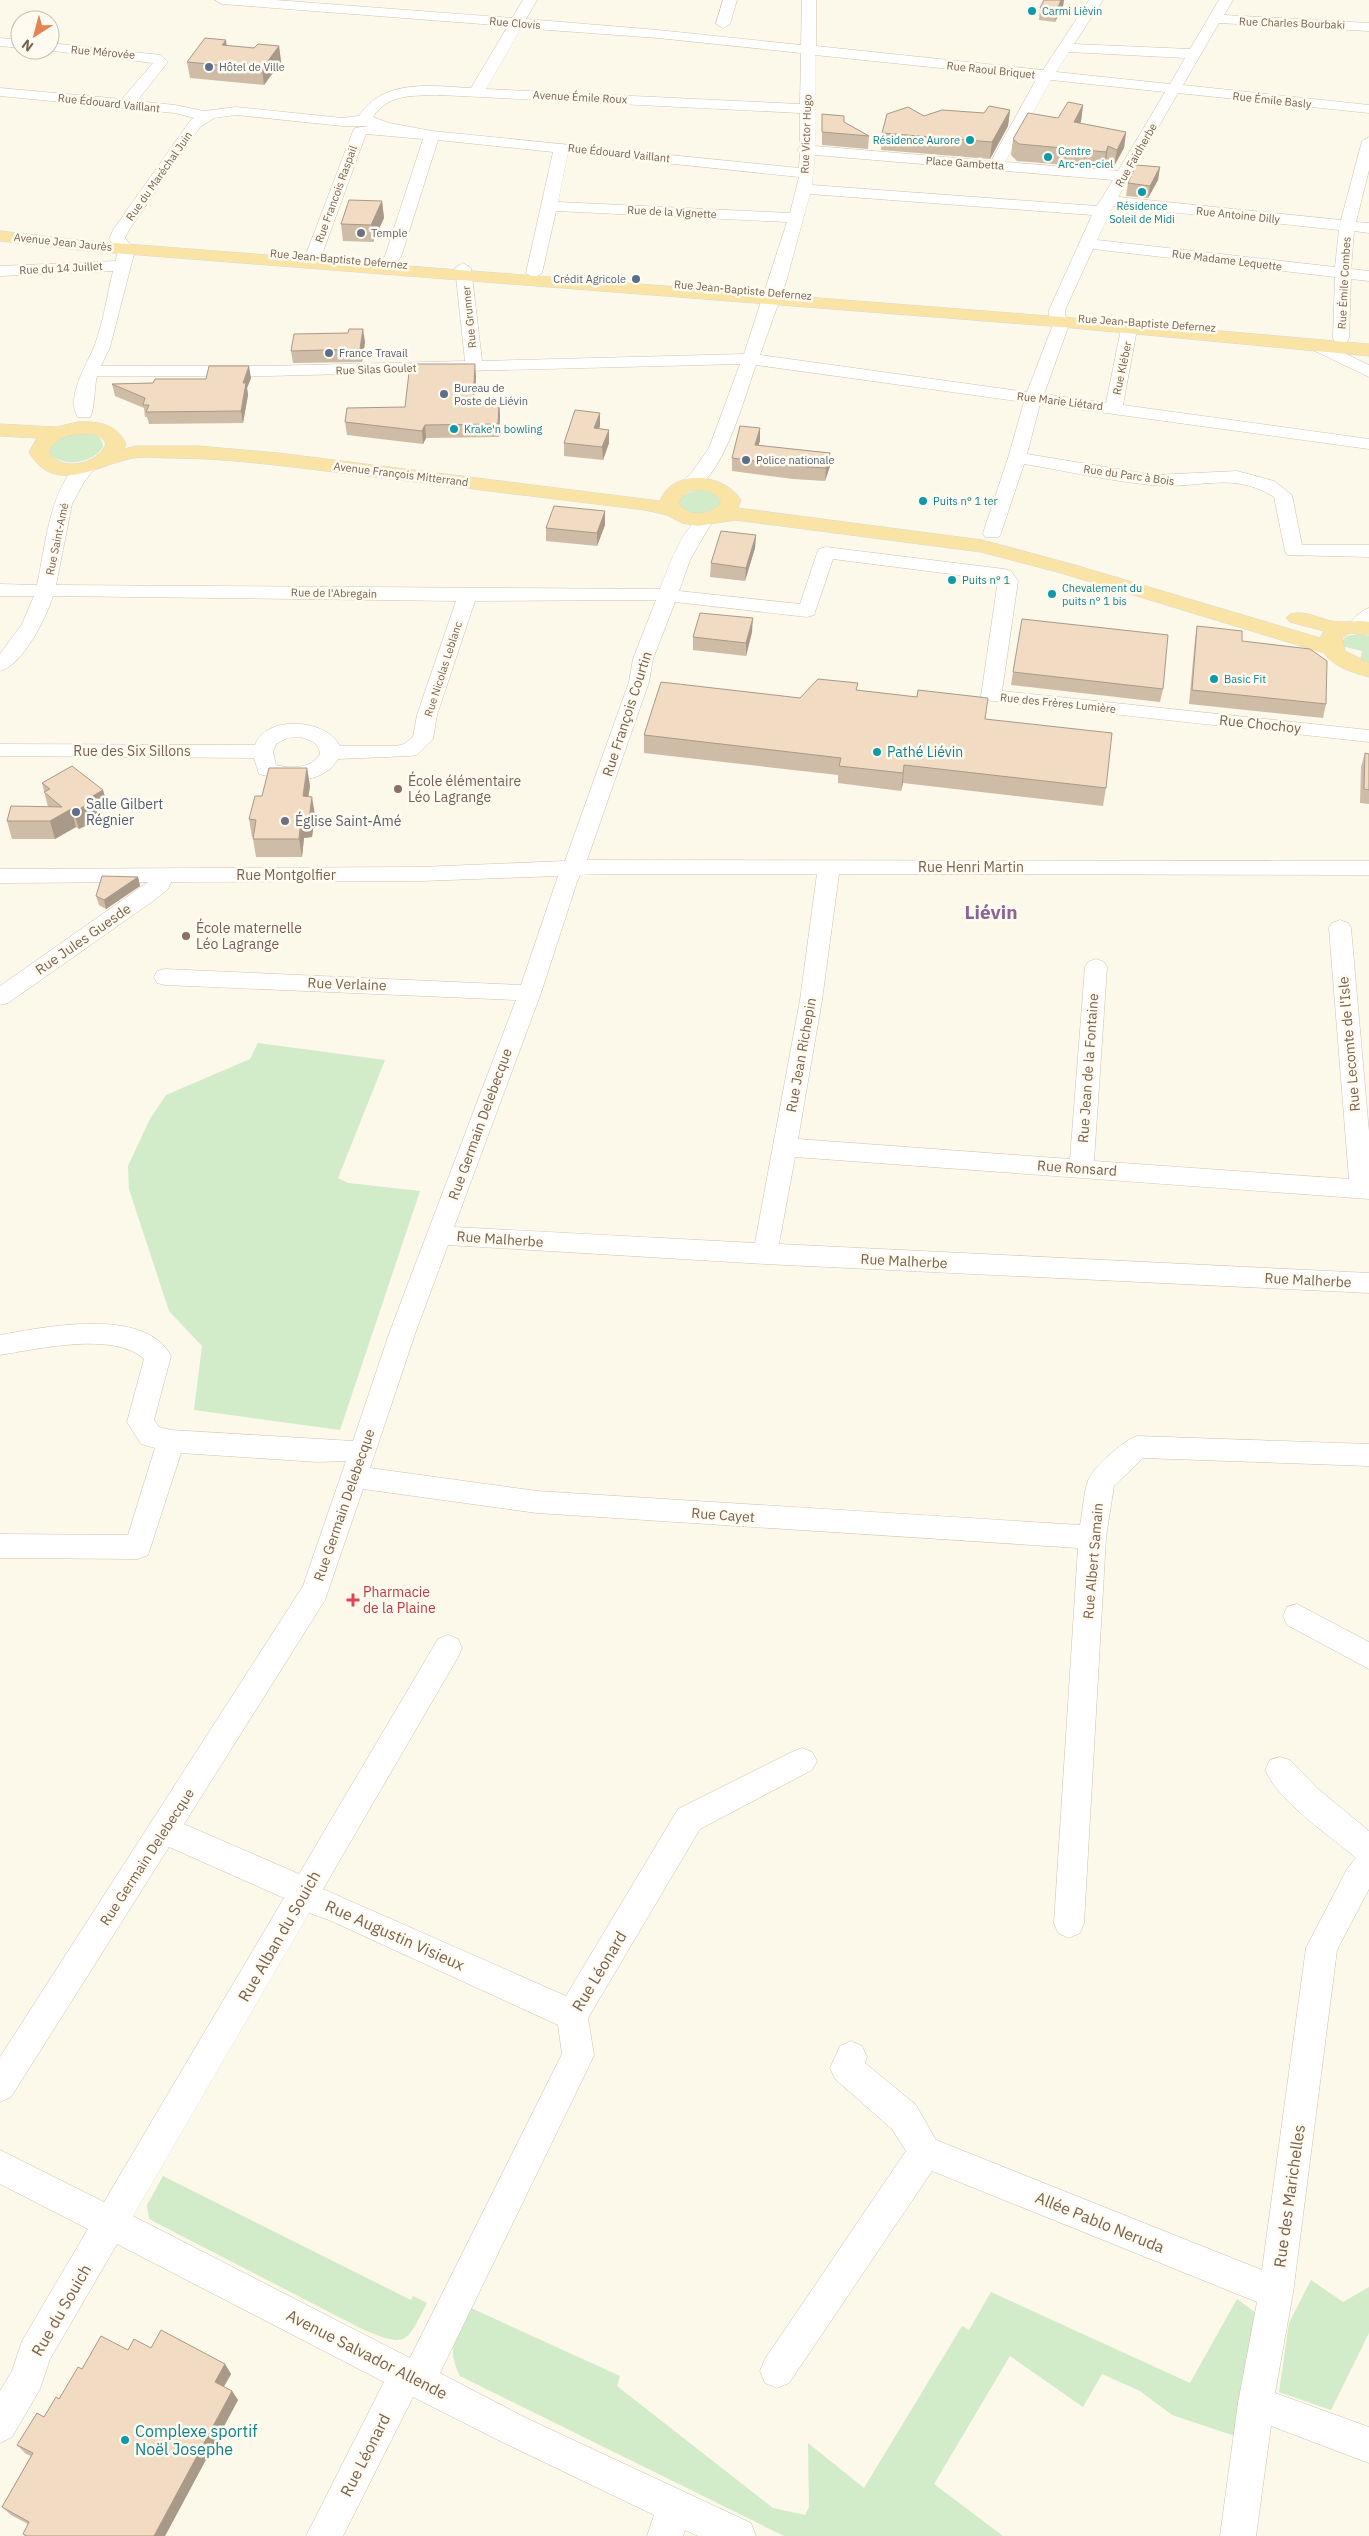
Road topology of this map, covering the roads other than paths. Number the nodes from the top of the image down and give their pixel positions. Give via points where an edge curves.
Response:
1 (222, 0) edge
2 (530, 0) edge
3 (729, 0) edge
4 (809, 0) edge
5 (1096, 0) edge
6 (1226, 0) edge
7 (1215, 19) junction
8 (516, 23) junction
9 (724, 24) dead end
10 (1369, 26) edge
11 (60, 48) edge
12 (1065, 48) junction
13 (808, 49) junction
14 (1195, 54) junction
15 (1046, 76) junction
16 (1174, 90) junction
17 (477, 91) junction
18 (0, 92) edge
19 (128, 104) junction
20 (807, 109) junction
21 (1369, 109) edge
22 (211, 114) junction
23 (363, 126) junction
24 (432, 135) junction
25 (1369, 141) edge
26 (562, 147) junction
27 (806, 150) junction
28 (996, 165) junction
29 (807, 173) junction
30 (1124, 176) junction
31 (804, 189) junction
32 (548, 206) junction
33 (1105, 206) junction
34 (796, 218) junction
35 (1347, 226) junction
36 (0, 228) edge
37 (1369, 228) edge
38 (0, 236) edge
39 (1086, 243) junction
40 (121, 244) junction
41 (313, 257) junction
42 (388, 263) junction
43 (122, 266) junction
44 (0, 271) edge
45 (464, 272) junction
46 (534, 273) junction
47 (1343, 274) junction
48 (1369, 276) edge
49 (772, 296) junction
50 (1059, 318) junction
51 (1129, 329) junction
52 (1341, 338) junction
53 (1369, 340) edge
54 (1319, 346) junction
55 (1369, 350) edge
56 (752, 359) junction
57 (474, 366) junction
58 (90, 371) junction
59 (1369, 372) edge
60 (1034, 398) junction
61 (1114, 408) junction
62 (84, 413) junction
63 (63, 431) junction
64 (104, 432) junction
65 (2, 438) edge
66 (722, 440) junction
67 (1369, 444) edge
68 (160, 446) junction
69 (109, 458) junction
70 (1017, 458) junction
71 (47, 462) junction
72 (86, 468) junction
73 (69, 488) junction
74 (724, 491) junction
75 (679, 501) junction
76 (713, 518) junction
77 (992, 533) junction
78 (1369, 551) edge
79 (681, 560) junction
80 (0, 590) edge
81 (45, 590) junction
82 (467, 595) junction
83 (667, 595) junction
84 (1353, 629) edge
85 (0, 665) edge
86 (1369, 670) edge
87 (1150, 712) joint
88 (1369, 736) edge
89 (0, 750) edge
90 (264, 752) junction
91 (332, 753) junction
92 (827, 867) junction
93 (573, 868) junction
94 (1369, 868) edge
95 (0, 876) edge
96 (162, 876) junction
97 (1340, 928) dead end
98 (1096, 967) dead end
99 (165, 977) dead end
100 (530, 993) junction
101 (0, 997) edge
102 (785, 1147) junction
103 (1081, 1168) junction
104 (1366, 1190) edge
105 (439, 1234) junction
106 (767, 1248) junction
107 (1369, 1283) edge
108 (0, 1345) edge
109 (171, 1441) junction
110 (1369, 1455) edge
111 (358, 1466) junction
112 (1092, 1537) junction
113 (0, 1546) edge
114 (1297, 1616) dead end
115 (448, 1648) dead end
116 (1369, 1656) edge
117 (802, 1761) dead end
118 (1280, 1770) dead end
119 (164, 1830) junction
120 (1366, 1870) edge
121 (302, 1896) junction
122 (1069, 1923) dead end
123 (572, 2016) junction
124 (851, 2057) dead end
125 (0, 2086) edge
126 (925, 2152) junction
127 (0, 2166) edge
128 (110, 2223) junction
129 (1276, 2293) junction
130 (777, 2370) dead end
131 (412, 2377) junction
132 (1256, 2403) junction
133 (0, 2425) edge
134 (1369, 2445) edge
135 (670, 2521) edge
136 (324, 2536) edge
137 (738, 2536) edge
138 (1238, 2536) edge

1 - 8 street, Rue Clovis
2 - 8 street
3 - 9 street
4 - 13 street, Rue Victor Hugo
5 - 12 street
6 - 7 street, Rue Faidherbe
7 - 10 street, Rue Charles Bourbaki
7 - 14 street, Rue Faidherbe
8 - 13 street, Rue Clovis
8 - 17 street
11 - 19 street, Rue Mérovée via 156,58 161,62
12 - 14 street
12 - 15 street
13 - 15 street, Rue Raoul Briquet
13 - 20 street, Rue Victor Hugo
14 - 16 street, Rue Faidherbe
15 - 16 street, Rue Raoul Briquet
15 - 28 street
16 - 21 street, Rue Émile Basly
16 - 30 street, Rue Faidherbe
17 - 20 street, Avenue Émile Roux
17 - 23 street, Avenue Émile Roux via 389,96 374,103
18 - 19 street, Rue Édouard Vaillant
19 - 22 street, Rue Édouard Vaillant
20 - 27 street, Rue Victor Hugo
22 - 23 street, Rue Édouard Vaillant
22 - 40 street, Rue du Maréchal Juin via 195,124 182,141 120,231
23 - 24 street, Rue Édouard Vaillant
23 - 41 street, Rue Francois Raspail
24 - 26 street, Rue Édouard Vaillant
24 - 42 street via 394,257
25 - 35 street, Rue Émile Combes
26 - 29 street, Rue Édouard Vaillant
26 - 32 street
27 - 28 street, Place Gambetta
27 - 29 street, Rue Victor Hugo
28 - 30 street, Place Gambetta
29 - 31 street, Rue Victor Hugo
30 - 33 street, Rue Faidherbe
31 - 33 street
31 - 34 street, Rue Victor Hugo
32 - 34 street, Rue de la Vignette
32 - 46 street
33 - 35 street, Rue Antoine Dilly
33 - 39 street, Rue Faidherbe
34 - 49 street, Rue Victor Hugo
35 - 37 street, Rue Antoine Dilly
35 - 47 street, Rue Émile Combes
36 - 40 main road, Avenue Jean Jaurès
38 - 40 main road, Avenue Jean Jaurès
39 - 47 street, Rue Madame Lequette
39 - 50 street, Rue Faidherbe
40 - 41 main road, Rue Jean-Baptiste Defernez
40 - 43 street
40 - 45 main road, Rue Jean-Baptiste Defernez
41 - 42 main road, Rue Jean-Baptiste Defernez
42 - 45 main road, Rue Jean-Baptiste Defernez
43 - 44 street, Rue du 14 Juillet
43 - 58 street via 102,347
45 - 46 main road, Rue Jean-Baptiste Defernez
45 - 49 main road, Rue Jean-Baptiste Defernez
45 - 57 street, Rue Grunner
46 - 49 main road, Rue Jean-Baptiste Defernez
47 - 48 street, Rue Madame Lequette
47 - 52 street, Rue Émile Combes
49 - 50 main road, Rue Jean-Baptiste Defernez
49 - 56 street
50 - 51 main road, Rue Jean-Baptiste Defernez
50 - 52 main road, Rue Jean-Baptiste Defernez
50 - 60 street, Rue Faidherbe
51 - 54 main road, Rue Jean-Baptiste Defernez
51 - 61 street, Rue Kléber
52 - 53 main road, Rue Jean-Baptiste Defernez
54 - 55 main road, Rue Jean-Baptiste Defernez
54 - 59 street
56 - 57 street, Rue Silas Goulet
56 - 60 street, Rue Marie Liétard
56 - 66 street
57 - 58 street, Rue Silas Goulet
58 - 62 street via 83,402
60 - 61 street, Rue Marie Liétard
60 - 70 street, Rue Faidherbe
61 - 67 street, Rue Marie Liétard
62 - 63 street
62 - 64 street
63 - 64 main road
63 - 65 main road
63 - 71 main road via 43,442 40,450
64 - 68 main road
64 - 69 main road via 115,440 116,449
65 - 71 main road
66 - 74 street via 715,483
66 - 75 street
68 - 69 main road
68 - 75 main road, Avenue François Mitterrand
69 - 72 main road
70 - 77 street, Rue Faidherbe
70 - 78 street, Rue du Parc à Bois via 1154,480 1186,482 1227,475 1254,478 1268,483 1283,495 1294,551
71 - 72 main road via 69,469
71 - 73 street via 60,472
72 - 73 street
73 - 81 street, Rue Saint-Amé via 61,511
74 - 75 main road via 704,484
74 - 76 main road via 730,506
74 - 77 main road via 737,500 938,523
75 - 76 main road
75 - 79 street via 684,521 678,541
76 - 79 street, Rue François Courtin via 701,524
76 - 84 main road via 735,514 982,546 1087,574
77 - 84 main road via 1314,623
79 - 83 street, Rue François Courtin
80 - 81 street, Rue de l'Abregain
81 - 82 street, Rue de l'Abregain
81 - 85 street, Rue Saint-Amé via 21,641
82 - 83 street, Rue de l'Abregain
82 - 91 street, Rue Nicolas Leblanc via 427,715 423,739 410,750
83 - 87 street, Rue des Frères Lumière via 807,611 826,553 998,573 1009,581 991,696
83 - 93 street, Rue François Courtin via 608,775
84 - 86 main road via 1340,658
87 - 88 street, Rue Chochoy
89 - 90 street, Rue des Six Sillons
90 - 91 street via 267,740 282,732 301,730 318,734 329,742
90 - 91 street via 266,769 291,776 319,769 328,762
92 - 93 street, Rue Henri Martin
92 - 94 street, Rue Henri Martin
92 - 102 street, Rue Jean Richepin via 811,1000
93 - 96 street, Rue Montgolfier via 421,874
93 - 100 street, Rue Germain Delebecque
95 - 96 street, Rue Montgolfier
96 - 101 street, Rue Jules Guesde via 160,884 145,896
97 - 104 street, Rue Lecomte de l'Isle
98 - 103 street, Rue Jean de la Fontaine
99 - 100 street, Rue Verlaine
100 - 105 street, Rue Germain Delebecque
102 - 103 street, Rue Ronsard
102 - 106 street, Rue Jean Richepin
103 - 104 street, Rue Ronsard
105 - 106 street, Rue Malherbe via 466,1238
105 - 111 street, Rue Germain Delebecque
106 - 107 street, Rue Malherbe
108 - 109 street, Rue Cayet via 81,1333 137,1340 147,1345 158,1356 140,1422 150,1436
109 - 111 street, Rue Cayet via 346,1450
109 - 113 street via 138,1547
110 - 112 street, Rue Albert Samain via 1137,1447 1101,1481
111 - 112 street, Rue Cayet via 537,1502
111 - 119 street, Rue Germain Delebecque via 315,1591
112 - 122 street, Rue Albert Samain
114 - 116 street
115 - 121 street, Rue Alban du Souich
117 - 123 street, Rue Léonard via 689,1819
118 - 120 street
119 - 121 street, Rue Augustin Visieux via 296,1888
119 - 125 street, Rue Germain Delebecque
120 - 129 street, Rue des Marichelles via 1322,1948
121 - 123 street, Rue Augustin Visieux via 335,1907
121 - 128 street, Rue Alban du Souich
123 - 131 street, Rue Léonard via 578,2055
124 - 126 street via 846,2068 904,2117
126 - 129 street, Allée Pablo Neruda
126 - 130 street
127 - 128 street, Avenue Salvador Allende
128 - 131 street, Avenue Salvador Allende
128 - 133 street, Rue du Souich via 34,2353 28,2377
129 - 132 street, Rue des Marichelles
131 - 135 street, Avenue Salvador Allende
131 - 136 street, Rue Léonard
132 - 134 street
132 - 138 street, Rue des Marichelles
135 - 137 street, Avenue Salvador Allende

